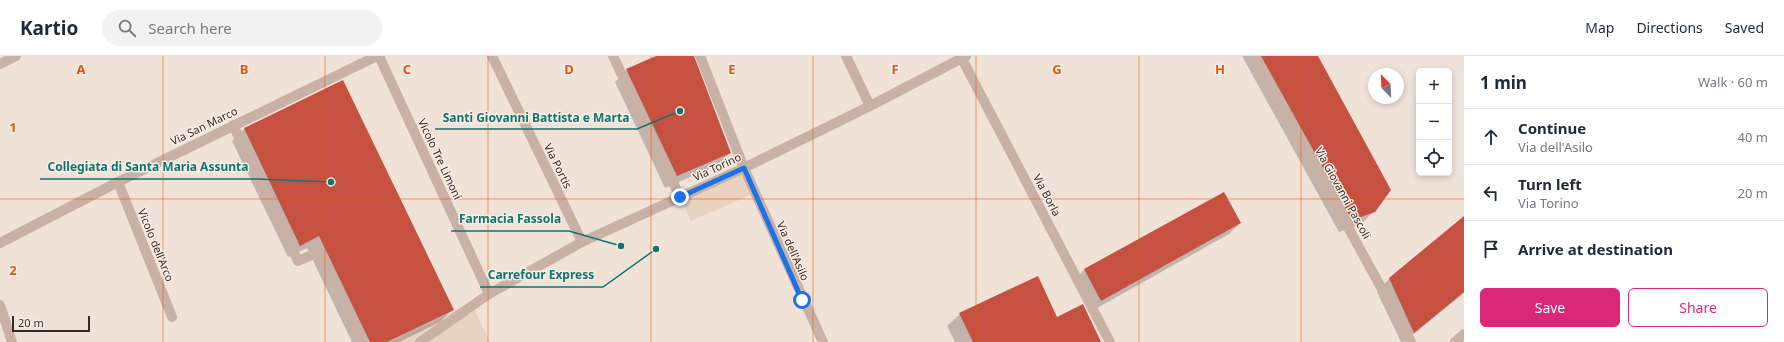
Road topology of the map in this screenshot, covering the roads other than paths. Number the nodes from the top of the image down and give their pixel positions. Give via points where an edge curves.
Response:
1 (16, 56) edge
2 (378, 56) edge
3 (492, 56) edge
4 (613, 56) edge
5 (700, 56) edge
6 (846, 56) edge
7 (1254, 56) edge
8 (964, 57) edge
9 (0, 64) edge
10 (870, 106) junction
11 (233, 125) junction
12 (744, 168) junction
13 (118, 182) junction
14 (680, 197) junction
15 (582, 242) junction
16 (0, 243) edge
17 (489, 294) junction
18 (0, 305) edge
19 (172, 317) dead end
20 (1464, 334) edge
21 (422, 341) edge
22 (12, 342) edge
23 (363, 342) edge
24 (823, 342) edge
25 (1110, 342) edge
26 (1411, 342) edge
27 (1455, 342) edge

1 - 9 street
2 - 11 street, Via San Marco
2 - 17 street, Vicolo Tre Limoni
3 - 15 street, Via Portis
4 - 14 street
5 - 12 street, Via dell'Asilo
6 - 10 street
7 - 26 street, Via Giovanni Pascoli
8 - 10 street, Via Torino
8 - 25 street, Via Borla
10 - 12 street, Via Torino
11 - 13 street, Via San Marco
11 - 23 street via 298,261 319,252
12 - 14 street, Via Torino
12 - 24 street, Via dell'Asilo
13 - 16 street, Via San Marco
13 - 19 street, Vicolo dell'Arco
14 - 15 street, Via Torino
15 - 17 street, Via Torino
17 - 21 street, Via Torino
18 - 22 street
20 - 27 street

